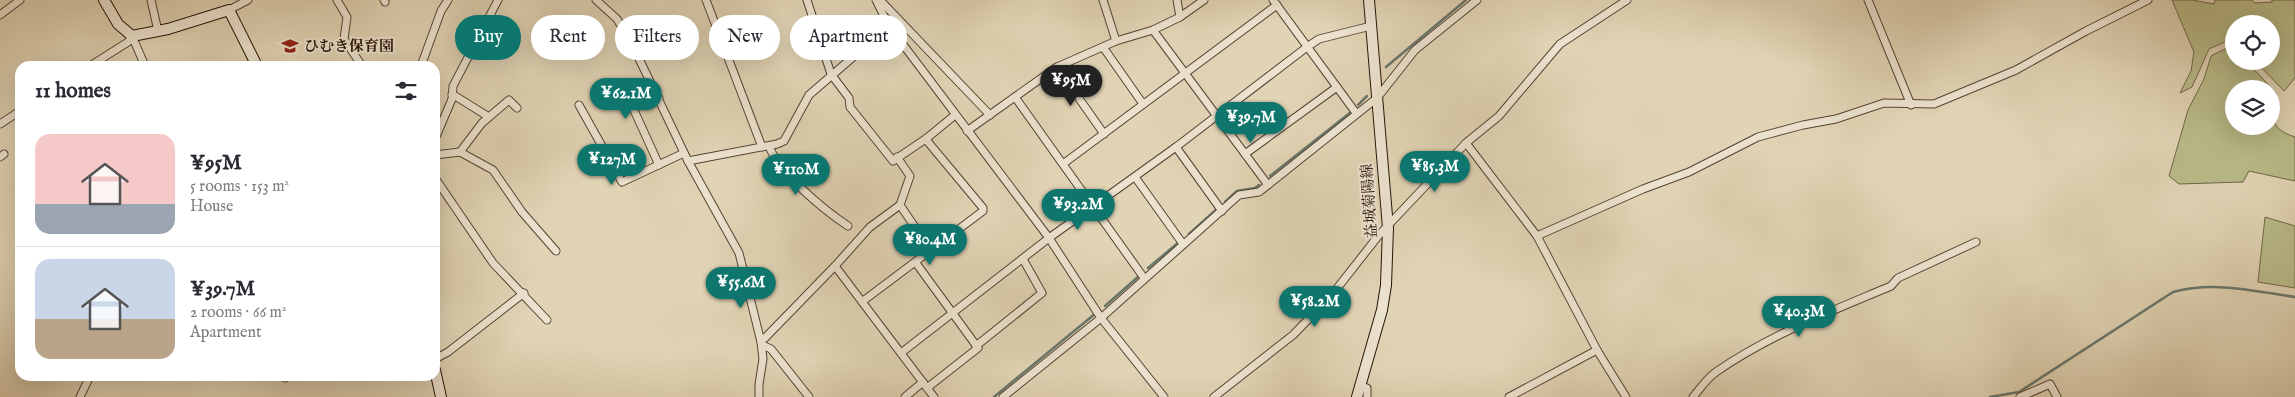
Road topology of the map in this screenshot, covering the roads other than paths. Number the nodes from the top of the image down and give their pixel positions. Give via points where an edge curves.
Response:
1 (20, 0) edge
2 (104, 0) edge
3 (150, 0) edge
4 (248, 0) edge
5 (336, 0) edge
6 (448, 0) edge
7 (498, 0) edge
8 (596, 0) edge
9 (706, 0) edge
10 (807, 0) edge
11 (878, 0) edge
12 (1103, 0) edge
13 (1177, 0) edge
14 (1204, 0) edge
15 (1369, 0) edge
16 (1477, 0) edge
17 (1626, 0) edge
18 (1868, 0) edge
19 (2148, 0) edge
20 (1275, 3) edge
21 (229, 10) junction
22 (0, 15) edge
23 (884, 15) edge
24 (1180, 17) junction
25 (1371, 26) junction
26 (1153, 30) junction
27 (158, 31) junction
28 (132, 36) junction
29 (1116, 41) junction
30 (1103, 47) junction
31 (1307, 47) junction
32 (907, 50) edge
33 (848, 60) edge
34 (98, 61) edge
35 (143, 61) edge
36 (254, 61) edge
37 (359, 61) edge
38 (424, 61) edge
39 (1057, 67) junction
40 (1186, 73) junction
41 (831, 74) junction
42 (1337, 87) junction
43 (452, 94) junction
44 (1015, 97) junction
45 (659, 98) junction
46 (1377, 98) junction
47 (1143, 104) junction
48 (579, 105) dead end
49 (1911, 105) junction
50 (517, 108) dead end
51 (1356, 113) junction
52 (15, 114) edge
53 (955, 115) junction
54 (990, 115) junction
55 (1217, 115) junction
56 (489, 117) junction
57 (0, 124) edge
58 (440, 126) edge
59 (967, 131) junction
60 (1104, 134) junction
61 (927, 138) junction
62 (1466, 144) junction
63 (765, 147) junction
64 (1176, 147) junction
65 (460, 152) junction
66 (684, 152) junction
67 (440, 154) edge
68 (1246, 154) junction
69 (897, 157) junction
70 (688, 161) junction
71 (1062, 164) junction
72 (658, 165) junction
73 (1135, 177) junction
74 (440, 185) edge
75 (1268, 185) junction
76 (900, 205) junction
77 (1094, 207) junction
78 (1222, 211) junction
79 (848, 226) dead end
80 (1388, 228) junction
81 (1537, 236) junction
82 (1049, 238) junction
83 (1976, 242) dead end
84 (1183, 244) junction
85 (556, 251) dead end
86 (931, 251) junction
87 (1023, 260) junction
88 (916, 263) junction
89 (835, 266) junction
90 (1144, 278) junction
91 (524, 293) junction
92 (864, 301) junction
93 (953, 313) junction
94 (1101, 318) junction
95 (548, 320) dead end
96 (761, 344) junction
97 (976, 346) junction
98 (1597, 350) junction
99 (901, 353) junction
100 (440, 356) edge
101 (88, 381) edge
102 (437, 381) edge
103 (925, 385) junction
104 (1361, 386) junction
105 (80, 397) edge
106 (441, 397) edge
107 (760, 397) edge
108 (809, 397) edge
109 (905, 397) edge
110 (934, 397) edge
111 (1002, 397) edge
112 (1164, 397) edge
113 (1214, 397) edge
114 (1357, 397) edge
115 (1367, 397) edge
116 (1509, 397) edge
117 (1626, 397) edge
118 (1693, 397) edge
119 (2020, 397) edge
120 (2057, 397) edge

1 - 22 street
2 - 28 main road via 118,24
3 - 27 street
4 - 21 street
5 - 37 street via 347,17 344,40
6 - 38 street
7 - 43 street via 452,86
8 - 45 street via 617,19
9 - 63 street
10 - 41 street
11 - 23 street
11 - 54 street
12 - 29 street
13 - 24 street
14 - 24 street
15 - 25 main road, 益城菊陽線
16 - 46 street via 1415,50
17 - 62 street via 1560,44 1500,116
18 - 49 street
19 - 49 street via 2016,70 1934,104
20 - 31 street
20 - 40 street
21 - 27 main road
21 - 36 main road
24 - 26 street
25 - 31 street via 1320,39
25 - 46 main road, 益城菊陽線
26 - 29 street
26 - 40 street
27 - 28 main road
28 - 34 street
28 - 35 street
29 - 30 street
30 - 39 street
30 - 47 street
31 - 42 street
31 - 55 street
32 - 53 street
33 - 41 street
39 - 44 street
39 - 60 street
40 - 47 street
40 - 55 street
41 - 63 street via 808,95 784,141
41 - 69 street via 849,98 850,107 893,161
42 - 51 street
42 - 68 street
43 - 56 street
43 - 58 street
44 - 54 street
44 - 71 street
45 - 66 street
45 - 72 street via 633,108
46 - 51 street
46 - 80 main road, 益城菊陽線
47 - 60 street
48 - 72 street via 622,182
49 - 81 street via 1884,103 1836,119 1758,137 1689,172 1643,188
50 - 56 street via 509,100
51 - 75 street
52 - 57 street
53 - 59 street
53 - 61 street
54 - 59 street
55 - 64 street
55 - 68 street
56 - 65 street
59 - 82 street
60 - 71 street
61 - 69 street
61 - 86 street via 983,208
62 - 80 street
62 - 81 street
63 - 70 street
63 - 79 street via 832,216
64 - 73 street
64 - 78 street
65 - 67 street
65 - 85 street via 493,170 522,212
66 - 70 street
66 - 72 street
68 - 75 street
69 - 76 street via 910,176
70 - 96 street via 739,253
71 - 77 street
73 - 77 street
73 - 84 street
74 - 91 street via 493,263
75 - 78 street via 1259,192 1239,195
76 - 86 street
76 - 89 street via 870,227
77 - 82 street
77 - 90 street
78 - 84 street
80 - 104 main road, 益城菊陽線 via 1382,310
80 - 113 street via 1331,296 1293,335
81 - 98 street
82 - 87 street
82 - 94 street
83 - 118 street via 1898,278 1891,286 1803,323 1715,373
84 - 90 street
86 - 88 street
87 - 93 street
87 - 97 street via 1042,293
88 - 92 street
88 - 93 street
89 - 92 street
89 - 96 street
90 - 94 street
91 - 95 street
91 - 100 street
92 - 99 street
93 - 97 street
93 - 99 street
94 - 111 street
94 - 112 street
96 - 107 street
96 - 108 street via 771,349
97 - 103 street via 978,350
98 - 116 street
98 - 117 street
99 - 103 street
101 - 105 street
102 - 106 main road
103 - 109 street
103 - 110 street
104 - 114 main road, 益城菊陽線
104 - 115 street via 1367,388
119 - 120 street via 2050,384

